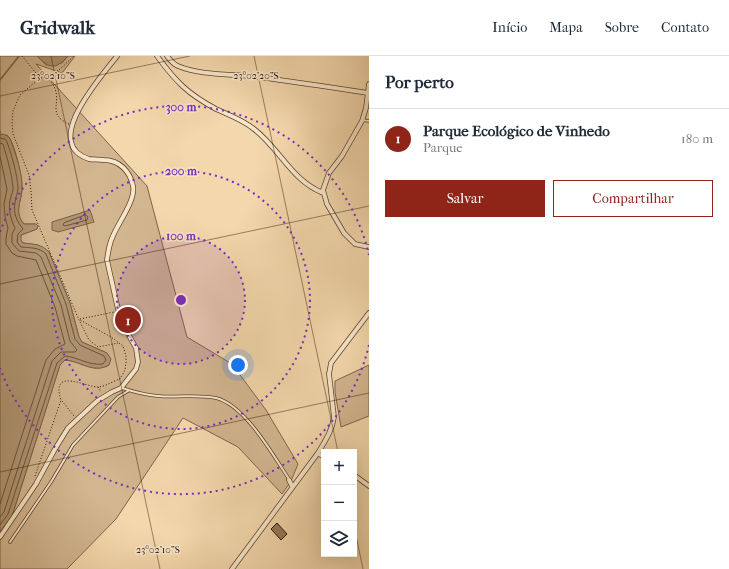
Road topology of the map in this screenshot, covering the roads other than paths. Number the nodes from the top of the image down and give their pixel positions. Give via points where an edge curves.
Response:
1 (117, 56) edge
2 (158, 56) edge
3 (167, 56) edge
4 (369, 84) edge
5 (368, 93) junction
6 (362, 120) junction
7 (369, 121) edge
8 (323, 194) junction
9 (369, 247) edge
10 (369, 313) edge
11 (121, 388) junction
12 (129, 390) junction
13 (318, 453) junction
14 (321, 455) edge
15 (357, 477) edge
16 (289, 480) joint
17 (292, 486) junction
18 (369, 486) edge
19 (0, 537) edge
20 (10, 542) dead end
21 (232, 569) edge

1 - 11 street via 78,110 71,125 70,137 74,148 81,156 90,160 114,161 120,164 125,169 133,188 132,196 112,237 108,253 108,268 122,323 136,348 138,362 136,369
2 - 8 street via 185,89 253,127 300,180
3 - 5 street via 177,66 196,71
4 - 5 street
5 - 6 street
6 - 7 lane
6 - 8 street via 342,156 329,173 322,190
8 - 9 street via 326,204 344,233 355,244
10 - 13 street via 331,363 329,371 333,424
11 - 12 lane
11 - 19 street via 103,396 68,428 36,484
12 - 16 lane via 148,395 217,398 233,406 248,421
12 - 20 lane via 118,397 73,445
13 - 14 street
13 - 17 street
15 - 18 street
16 - 17 street
17 - 21 street

